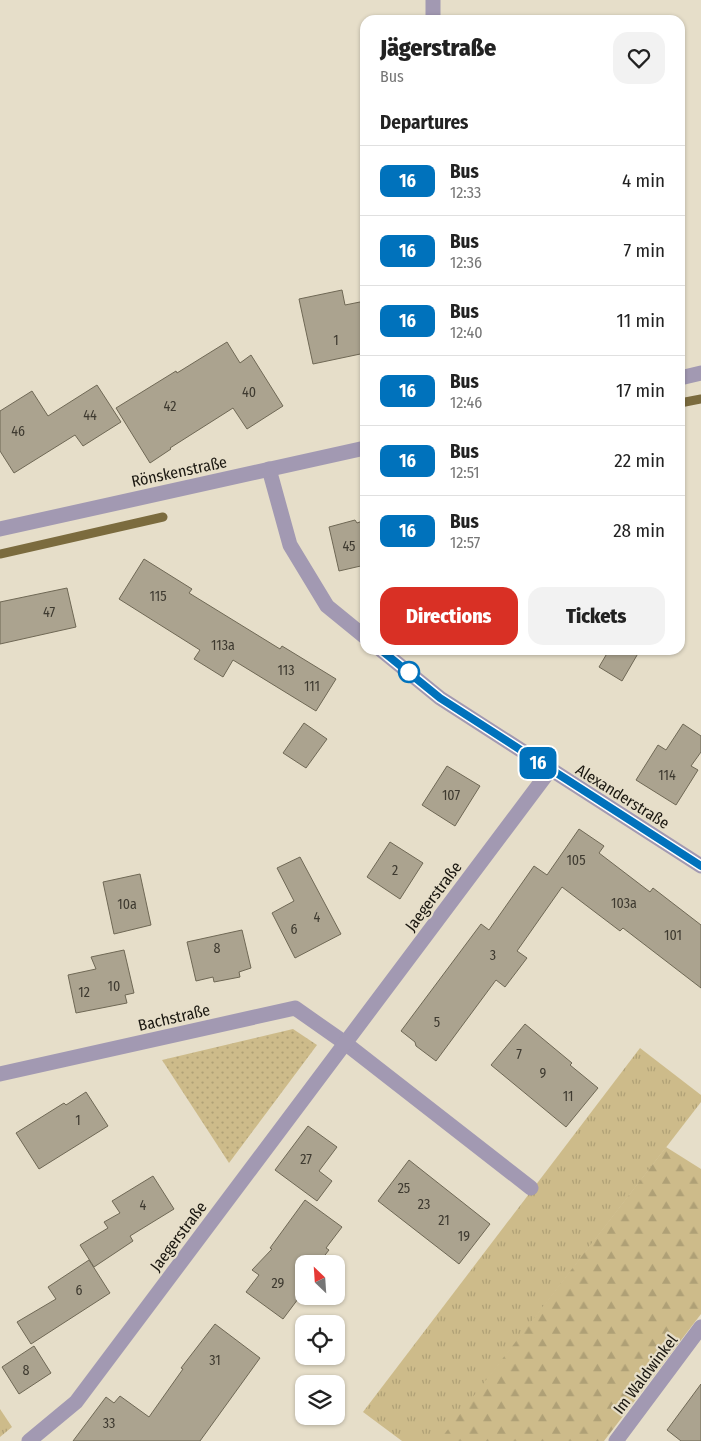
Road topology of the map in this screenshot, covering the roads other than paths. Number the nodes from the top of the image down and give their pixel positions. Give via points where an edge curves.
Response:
1 (433, 0) edge
2 (433, 15) edge
3 (701, 373) edge
4 (685, 377) edge
5 (360, 449) edge
6 (269, 469) junction
7 (0, 529) edge
8 (360, 633) edge
9 (387, 655) edge
10 (550, 770) junction
11 (701, 866) edge
12 (345, 1043) junction
13 (0, 1074) edge
14 (531, 1188) dead end
15 (701, 1327) edge
16 (29, 1441) edge
17 (616, 1441) edge

1 - 2 street
3 - 4 street
5 - 6 street, Rönskenstraße
6 - 7 street, Rönskenstraße
6 - 8 street via 290,545 327,606
9 - 10 street, Alexanderstraße via 440,698
10 - 11 street, Alexanderstraße
10 - 12 street, Jaegerstraße
12 - 13 street, Bachstraße via 295,1008
12 - 14 street
12 - 16 street, Jaegerstraße via 76,1402
15 - 17 street, Im Waldwinkel

